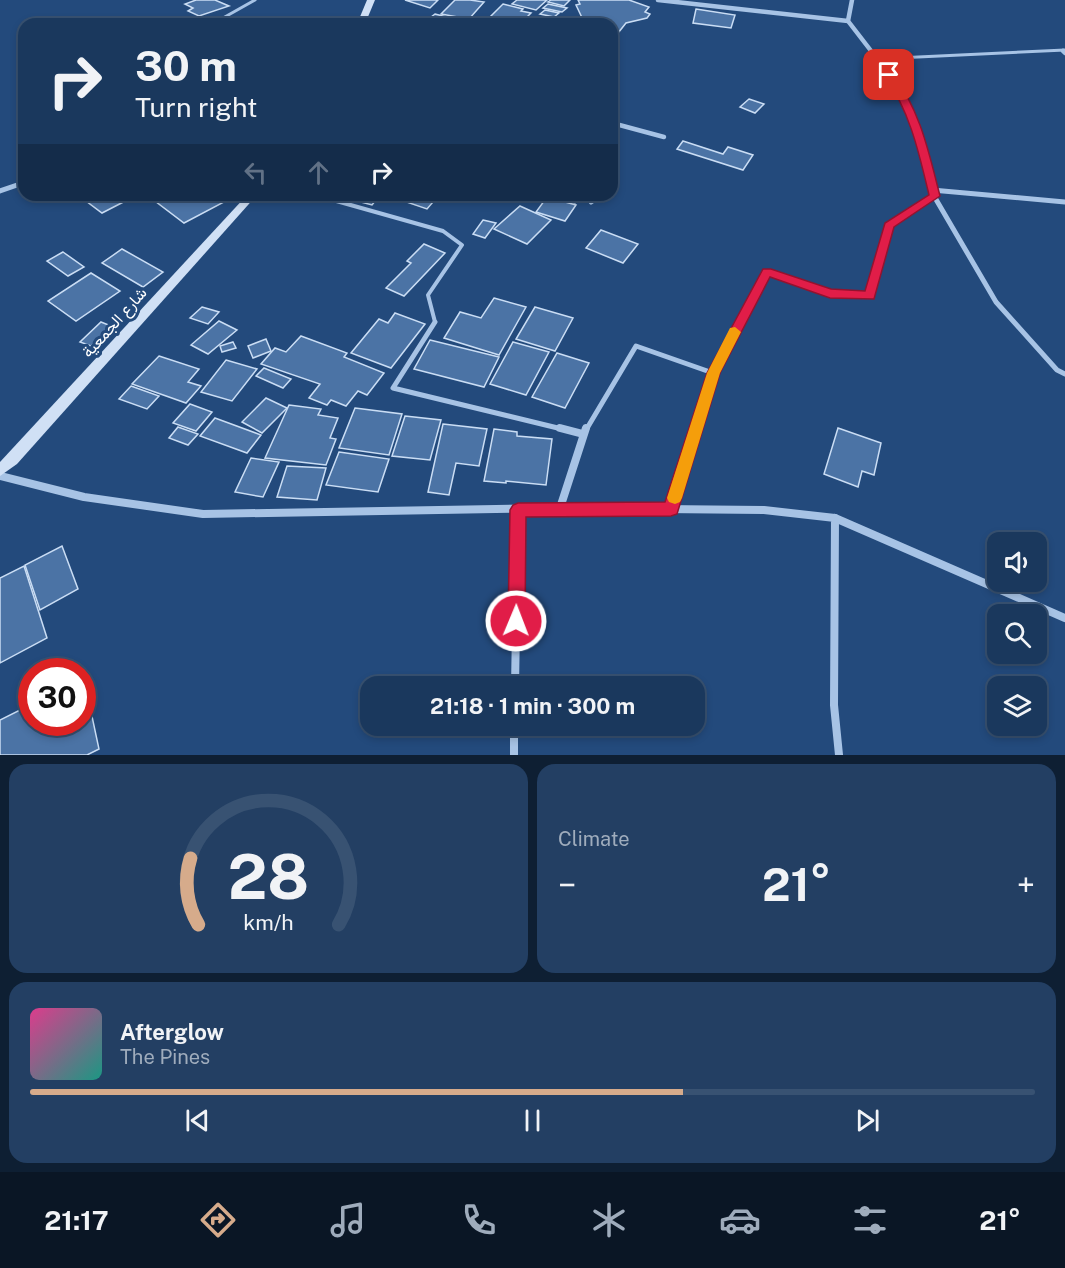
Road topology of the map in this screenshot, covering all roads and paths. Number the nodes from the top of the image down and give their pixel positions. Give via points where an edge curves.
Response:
1 (255, 0) edge
2 (371, 0) edge
3 (658, 0) edge
4 (852, 0) edge
5 (223, 18) dead end
6 (364, 18) edge
7 (848, 21) junction
8 (1064, 51) edge
9 (876, 59) junction
10 (618, 125) edge
11 (664, 137) dead end
12 (18, 185) edge
13 (932, 190) junction
14 (0, 191) edge
15 (934, 196) junction
16 (247, 201) edge
17 (336, 201) edge
18 (1065, 202) edge
19 (435, 322) joint
20 (1065, 369) edge
21 (1057, 370) junction
22 (713, 373) junction
23 (1065, 374) edge
24 (583, 434) junction
25 (0, 470) edge
26 (0, 476) edge
27 (560, 508) junction
28 (671, 509) junction
29 (518, 510) junction
30 (835, 518) junction
31 (1065, 618) edge
32 (515, 676) edge
33 (514, 736) edge
34 (514, 755) edge
35 (839, 755) edge

1 - 5 lane
2 - 6 street
3 - 7 street
4 - 7 street
7 - 9 street
8 - 9 lane
9 - 13 street via 902,92 921,139
10 - 11 street
12 - 14 street
13 - 15 street
13 - 18 street
15 - 21 street via 996,302
15 - 22 street via 889,226 870,296 830,293 767,272
16 - 25 street, شارع الجمعية
17 - 19 lane via 443,231 462,245 428,295
19 - 24 street via 393,388
20 - 21 street
21 - 23 street
22 - 24 street via 636,346
22 - 28 street
24 - 27 street
26 - 29 street via 84,497 203,514
27 - 28 street
27 - 29 street
28 - 30 street via 764,510
29 - 32 street
30 - 31 street
30 - 35 street via 834,705
33 - 34 street

